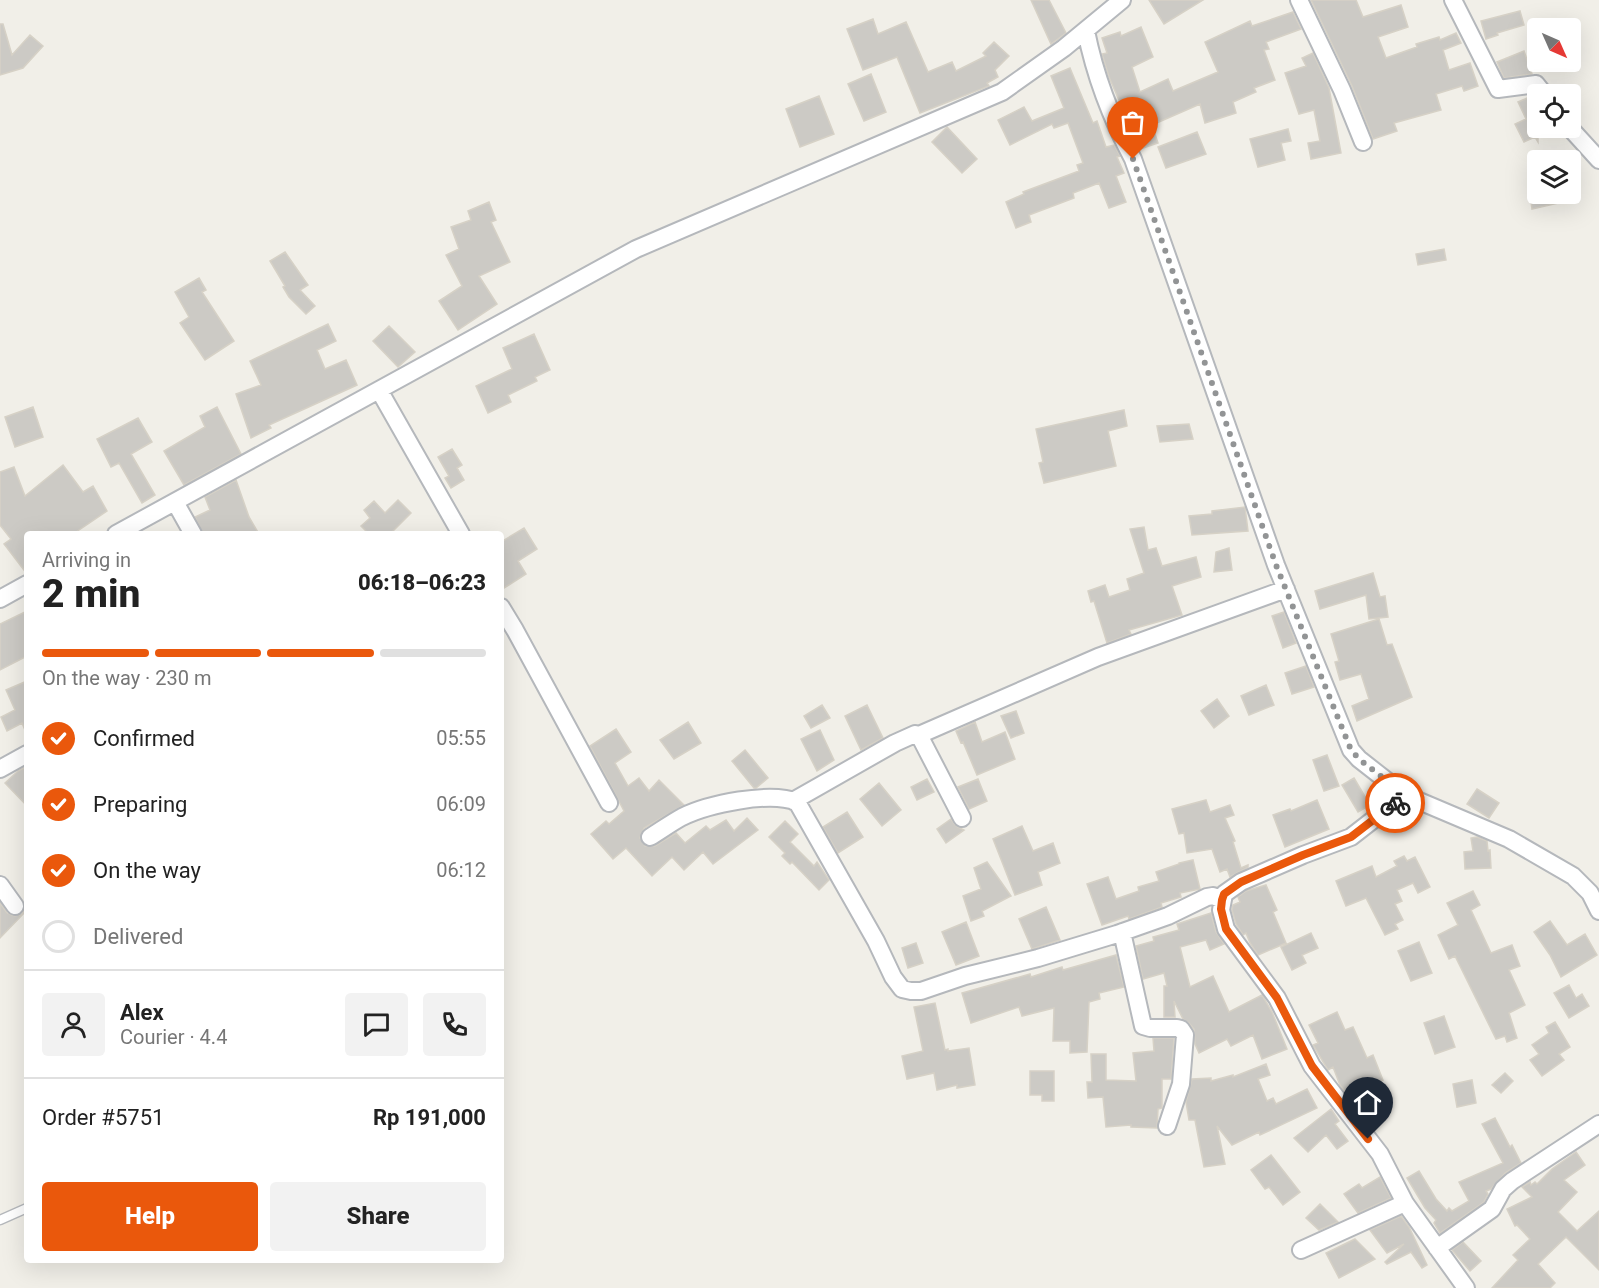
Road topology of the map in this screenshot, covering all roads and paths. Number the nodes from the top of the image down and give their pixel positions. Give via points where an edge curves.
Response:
1 (1122, 0) edge
2 (1299, 0) edge
3 (1453, 0) edge
4 (1086, 31) junction
5 (1527, 85) edge
6 (1579, 138) edge
7 (1363, 142) dead end
8 (1599, 160) edge
9 (379, 390) junction
10 (175, 502) junction
11 (122, 531) edge
12 (190, 531) edge
13 (459, 531) edge
14 (24, 586) edge
15 (1286, 590) junction
16 (0, 598) edge
17 (504, 612) edge
18 (920, 735) junction
19 (24, 756) edge
20 (0, 769) edge
21 (1405, 795) junction
22 (794, 801) junction
23 (609, 803) dead end
24 (962, 818) dead end
25 (650, 837) dead end
26 (0, 885) edge
27 (1222, 900) junction
28 (15, 906) dead end
29 (1599, 911) edge
30 (1122, 932) junction
31 (1599, 1124) edge
32 (1167, 1126) dead end
33 (1405, 1203) junction
34 (24, 1209) edge
35 (0, 1220) edge
36 (1437, 1248) junction
37 (1301, 1250) dead end
38 (1466, 1288) edge

1 - 4 street
2 - 7 street
3 - 5 street via 1498,90
4 - 9 street via 1002,92 636,249
4 - 15 street via 1105,101 1133,159
6 - 8 street
9 - 10 street
9 - 13 street
10 - 11 street
10 - 12 street
14 - 16 street
15 - 18 street via 1098,657
15 - 21 street via 1351,750
17 - 23 street
18 - 22 street via 895,743
18 - 24 street
19 - 20 street
21 - 27 street via 1351,837 1241,882
21 - 29 street via 1509,839 1573,876 1590,893
22 - 25 street via 741,799 683,817
22 - 30 street via 902,989 921,990
26 - 28 street
27 - 30 street via 1207,897
27 - 33 street via 1226,929 1277,998 1312,1066 1380,1154
30 - 32 street via 1143,1026 1177,1028 1185,1035 1181,1084
31 - 36 street via 1512,1181 1492,1209
33 - 36 street
33 - 37 street
34 - 35 lane
36 - 38 street

